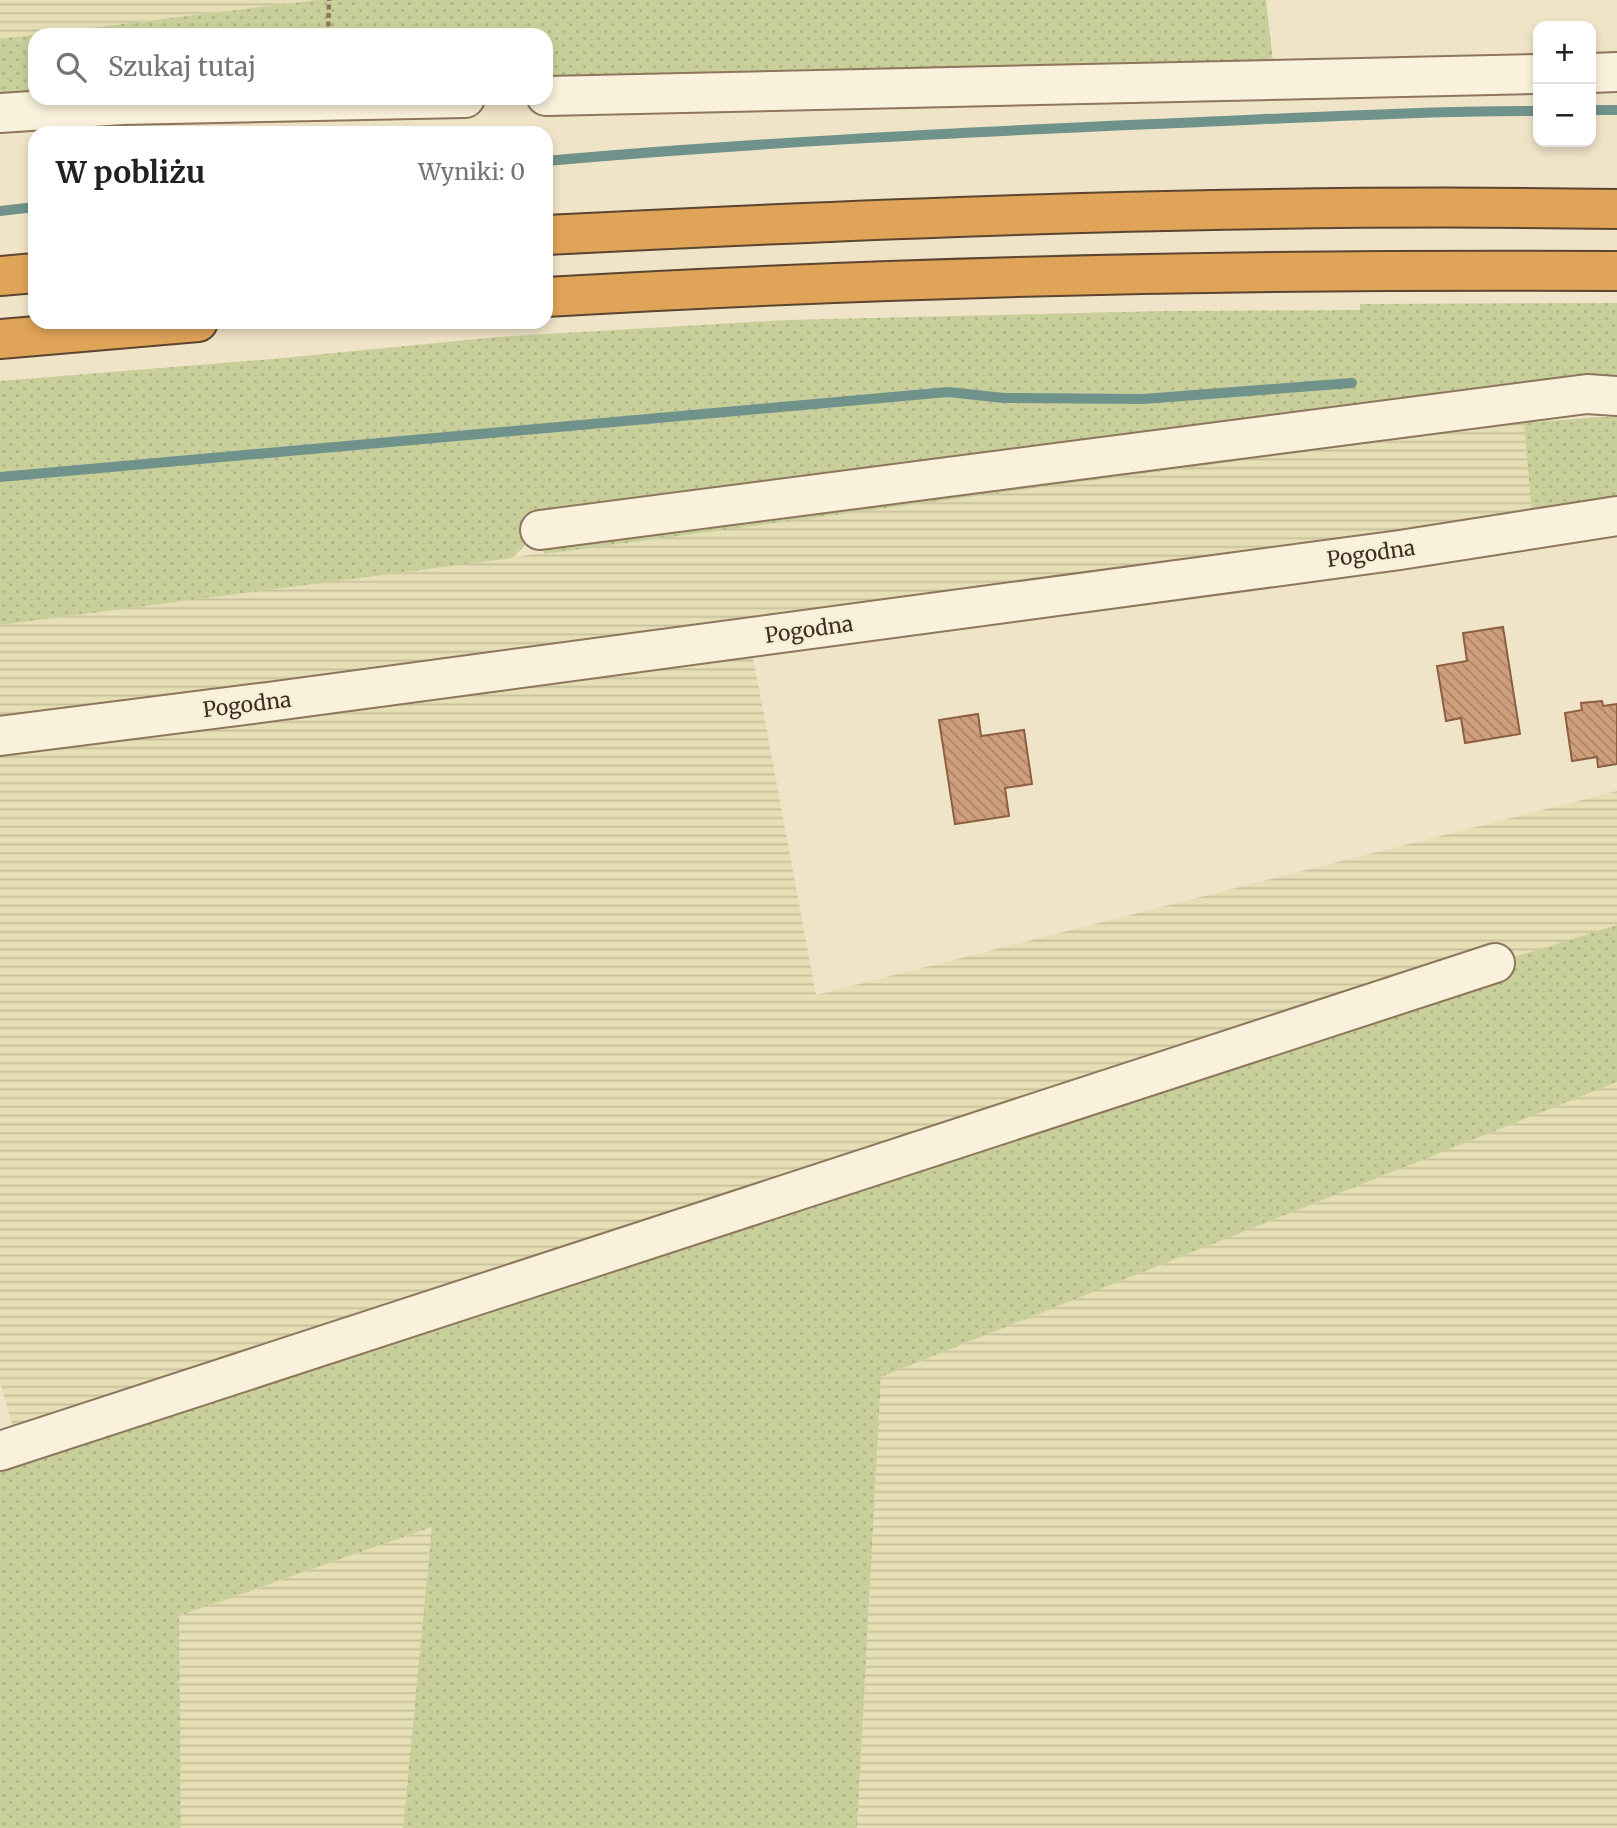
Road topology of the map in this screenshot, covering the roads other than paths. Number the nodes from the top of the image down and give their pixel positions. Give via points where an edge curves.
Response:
1 (1617, 72) edge
2 (1596, 73) edge
3 (1533, 74) edge
4 (553, 96) edge
5 (122, 105) edge
6 (0, 113) edge
7 (1617, 209) edge
8 (553, 235) edge
9 (1617, 271) edge
10 (28, 274) edge
11 (0, 276) edge
12 (553, 297) edge
13 (116, 329) edge
14 (0, 339) edge
15 (1617, 396) edge
16 (1617, 516) edge
17 (540, 530) dead end
18 (0, 736) edge
19 (1494, 963) dead end
20 (0, 1451) edge

1 - 2 street
3 - 4 street
5 - 6 street
7 - 8 highway via 1048,214
9 - 12 highway via 1173,273 871,281
10 - 11 highway
13 - 14 highway
15 - 17 street via 1587,394
16 - 18 street, Pogodna via 1400,550
19 - 20 street

